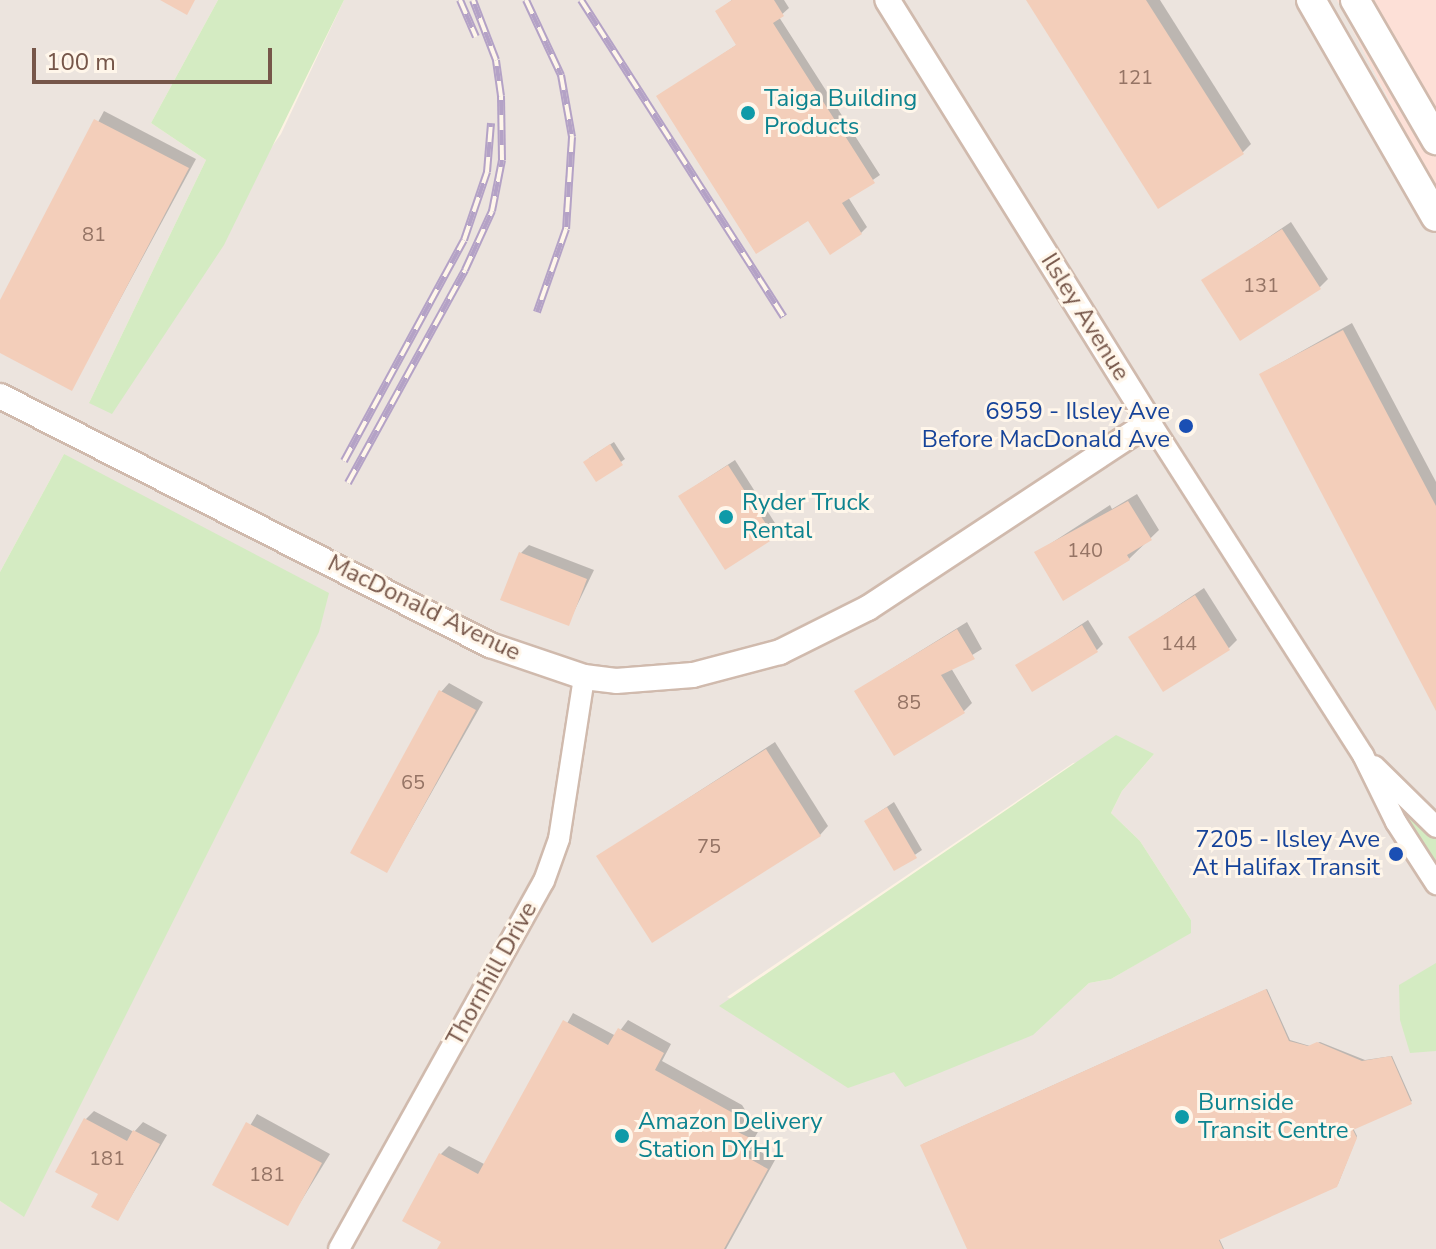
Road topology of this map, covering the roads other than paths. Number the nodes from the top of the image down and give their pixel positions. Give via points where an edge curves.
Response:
1 (887, 0) edge
2 (1311, 0) edge
3 (1355, 0) edge
4 (1436, 140) edge
5 (1436, 217) edge
6 (0, 396) edge
7 (1150, 422) junction
8 (584, 677) junction
9 (1363, 755) junction
10 (1436, 827) edge
11 (1436, 884) edge
12 (339, 1249) edge

1 - 7 street, Ilsley Avenue
2 - 5 main road
3 - 4 main road
6 - 8 street, MacDonald Avenue via 490,645
7 - 8 street, MacDonald Avenue via 868,608 780,652 680,677
7 - 9 street, Ilsley Avenue
8 - 12 street, Thornhill Drive via 559,839 544,881
9 - 10 street, Ilsley Avenue
9 - 11 street, Ilsley Avenue via 1396,822

